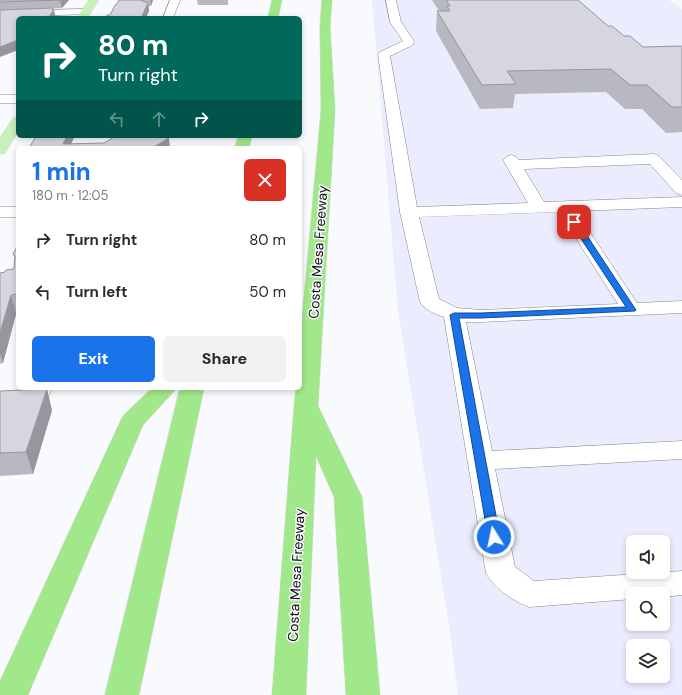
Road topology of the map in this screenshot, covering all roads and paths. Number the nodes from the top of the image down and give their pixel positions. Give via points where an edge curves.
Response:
1 (94, 0) edge
2 (175, 0) edge
3 (277, 0) edge
4 (327, 0) edge
5 (391, 0) edge
6 (0, 14) edge
7 (84, 15) edge
8 (169, 16) edge
9 (273, 16) edge
10 (0, 99) edge
11 (16, 99) edge
12 (14, 134) edge
13 (0, 150) edge
14 (682, 190) edge
15 (676, 202) edge
16 (564, 206) junction
17 (539, 207) junction
18 (0, 212) edge
19 (16, 212) edge
20 (409, 212) junction
21 (682, 215) edge
22 (682, 308) edge
23 (632, 310) junction
24 (454, 315) junction
25 (40, 390) edge
26 (163, 390) edge
27 (192, 390) edge
28 (0, 406) edge
29 (306, 406) junction
30 (682, 450) edge
31 (480, 461) junction
32 (682, 583) edge
33 (11, 695) edge
34 (122, 695) edge
35 (289, 695) edge
36 (363, 695) edge

1 - 7 main road
2 - 8 street
3 - 9 highway
4 - 29 highway, Costa Mesa Freeway via 328,110
5 - 20 street via 394,22 409,40 409,43 384,54
6 - 7 street
10 - 11 street
12 - 13 main road
14 - 17 street via 654,159 512,162
15 - 16 street
15 - 21 street
16 - 17 street
16 - 23 street
17 - 20 street
18 - 19 street
20 - 24 street via 430,302
22 - 23 street
23 - 24 street
24 - 31 street
25 - 28 street via 11,405
26 - 33 highway via 132,422
27 - 34 highway
29 - 35 highway, Costa Mesa Freeway
29 - 36 highway via 348,497
30 - 31 street
31 - 32 street via 501,573 529,594

